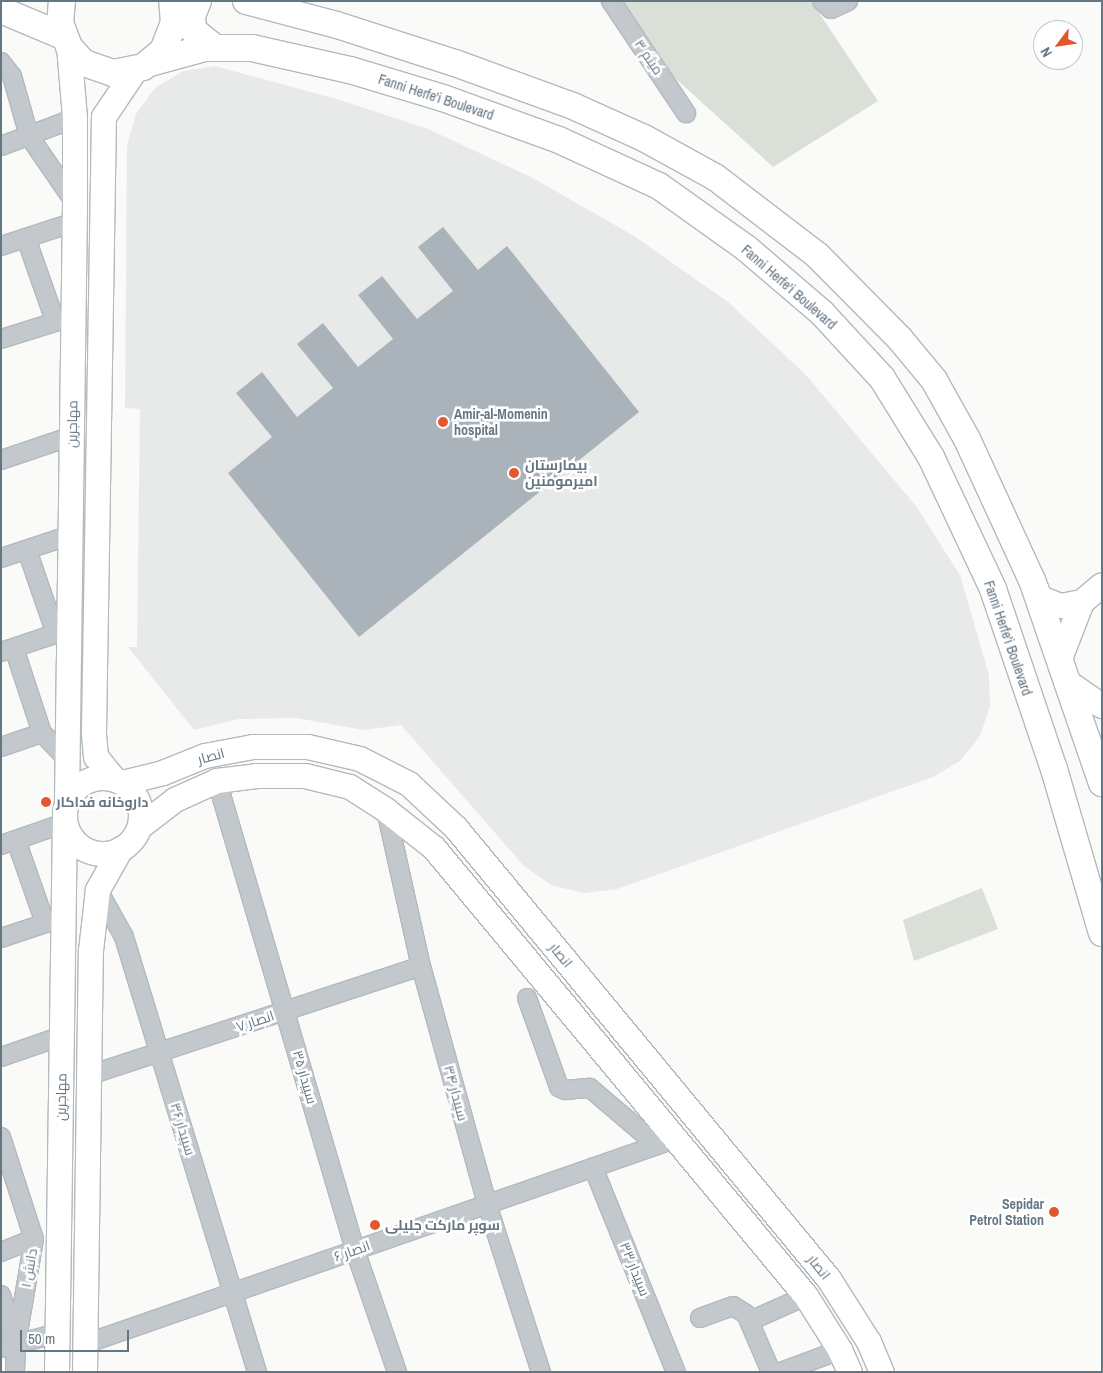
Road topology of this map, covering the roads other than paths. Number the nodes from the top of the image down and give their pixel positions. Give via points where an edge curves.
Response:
1 (62, 1) edge
2 (172, 1) edge
3 (198, 1) edge
4 (246, 1) edge
5 (611, 1) edge
6 (848, 1) edge
7 (827, 5) edge
8 (1, 10) edge
9 (66, 41) junction
10 (215, 48) junction
11 (1, 62) edge
12 (142, 67) junction
13 (686, 113) dead end
14 (76, 118) junction
15 (29, 136) junction
16 (1, 146) edge
17 (75, 212) junction
18 (26, 238) junction
19 (1, 246) edge
20 (100, 317) junction
21 (64, 319) junction
22 (1, 339) edge
23 (72, 436) junction
24 (98, 438) junction
25 (1, 460) edge
26 (71, 535) junction
27 (26, 550) junction
28 (1, 558) edge
29 (1032, 580) junction
30 (1102, 585) edge
31 (1082, 602) junction
32 (63, 632) junction
33 (8, 650) edge
34 (1063, 670) junction
35 (1102, 706) edge
36 (42, 733) junction
37 (1, 747) edge
38 (68, 760) junction
39 (118, 781) junction
40 (217, 781) junction
41 (1102, 783) edge
42 (386, 810) junction
43 (66, 812) junction
44 (140, 827) junction
45 (8, 842) edge
46 (121, 849) junction
47 (98, 890) junction
48 (55, 920) junction
49 (536, 926) junction
50 (1102, 933) edge
51 (1, 938) edge
52 (514, 944) junction
53 (420, 966) junction
54 (526, 998) dead end
55 (286, 1011) junction
56 (62, 1036) junction
57 (160, 1052) junction
58 (1, 1057) edge
59 (90, 1075) junction
60 (703, 1126) junction
61 (1, 1137) edge
62 (666, 1142) junction
63 (593, 1167) junction
64 (487, 1204) junction
65 (34, 1239) junction
66 (355, 1250) junction
67 (1, 1252) edge
68 (232, 1293) junction
69 (1, 1295) edge
70 (806, 1296) junction
71 (700, 1318) dead end
72 (750, 1321) junction
73 (58, 1333) junction
74 (86, 1344) junction
75 (8, 1346) edge
76 (840, 1350) junction
77 (15, 1372) edge
78 (57, 1372) edge
79 (85, 1372) edge
80 (256, 1372) edge
81 (397, 1372) edge
82 (541, 1372) edge
83 (676, 1372) edge
84 (771, 1372) edge
85 (781, 1372) edge
86 (850, 1372) edge
87 (882, 1372) edge

1 - 9 main road via 60,16
2 - 12 main road via 172,33 162,51
3 - 10 main road via 192,16 193,30
4 - 29 main road via 337,25 573,106 644,138 715,177 754,204 817,256 900,339 934,380 967,439
5 - 13 street, میثم ۳
6 - 7 street
8 - 9 main road
9 - 12 main road, Fanni Herfe'i Boulevard via 84,63 101,71
9 - 14 main road, مهاجرین
10 - 12 main road, Fanni Herfe'i Boulevard
10 - 50 main road, Fanni Herfe'i Boulevard via 252,48 350,70 443,98 559,140 660,186 746,248 821,312 882,378 892,394 931,457 993,589 1054,768
11 - 15 street via 12,76
12 - 20 main road, مهاجرین via 104,117
14 - 15 street
14 - 17 main road, مهاجرین
15 - 16 street
15 - 17 street
17 - 18 street
17 - 21 main road, مهاجرین
18 - 19 street
18 - 21 street
20 - 21 main road
20 - 24 main road, مهاجرین
21 - 22 street
21 - 23 main road, مهاجرین
23 - 24 main road
23 - 25 street
23 - 26 main road, مهاجرین
24 - 39 main road, مهاجرین via 94,732 96,757
26 - 27 street
26 - 32 main road, مهاجرین
27 - 28 street
27 - 32 street
29 - 31 main road via 1040,598 1061,606
29 - 34 main road
30 - 31 main road
31 - 34 main road
32 - 33 street
32 - 38 main road, مهاجرین
33 - 36 street
34 - 35 main road
34 - 41 main road
36 - 37 street
36 - 38 street
38 - 43 main road, مهاجرین
39 - 43 main road via 103,777 87,781
39 - 44 main road via 131,790 140,807
39 - 49 main road, انصار via 163,773 205,756 253,746 308,747 360,759 409,784 456,828
40 - 42 main road, انصار via 255,776 305,776 350,787
40 - 44 main road, انصار via 175,800
40 - 55 street, سپیدار ۳۵
42 - 52 main road, انصار via 434,848
42 - 53 street, سپیدار ۳۴
43 - 45 street
43 - 46 main road via 69,833 83,848 102,854
43 - 48 main road, مهاجرین
44 - 46 main road via 136,836
45 - 48 street
46 - 47 main road, مهاجرین
47 - 57 street, سپیدار ۳۶ via 124,937
47 - 59 main road, مهاجرین via 91,951
48 - 51 street
48 - 56 main road, مهاجرین
49 - 52 main road
49 - 60 main road, انصار
52 - 62 main road, انصار
53 - 55 street, انصار ۷
53 - 64 street, سپیدار ۳۴
54 - 62 street via 559,1087 565,1090 590,1088
55 - 57 street, انصار ۷
55 - 66 street, سپیدار ۳۵
56 - 58 street
56 - 73 main road, مهاجرین
57 - 59 street, انصار ۷
57 - 68 street, سپیدار ۳۶
59 - 74 main road, مهاجرین
60 - 62 main road
60 - 87 main road, انصار via 829,1279 869,1342
61 - 65 street, دانش ۱
62 - 63 street, انصار ۶
62 - 70 main road, انصار
63 - 64 street, انصار ۶
63 - 83 street, سپیدار ۳۳
64 - 66 street, انصار ۶
64 - 82 street, سپیدار ۳۴
65 - 67 street
65 - 75 street, دانش ۱
66 - 68 street, انصار ۶
66 - 81 street, سپیدار ۳۵
68 - 74 street, انصار ۶
68 - 80 street, سپیدار ۳۶
69 - 75 street
70 - 72 street
70 - 76 main road, انصار
71 - 72 street via 734,1306
72 - 84 street
73 - 75 street
73 - 78 main road, مهاجرین
74 - 79 main road, مهاجرین
75 - 77 street
76 - 85 street
76 - 86 main road, انصار

